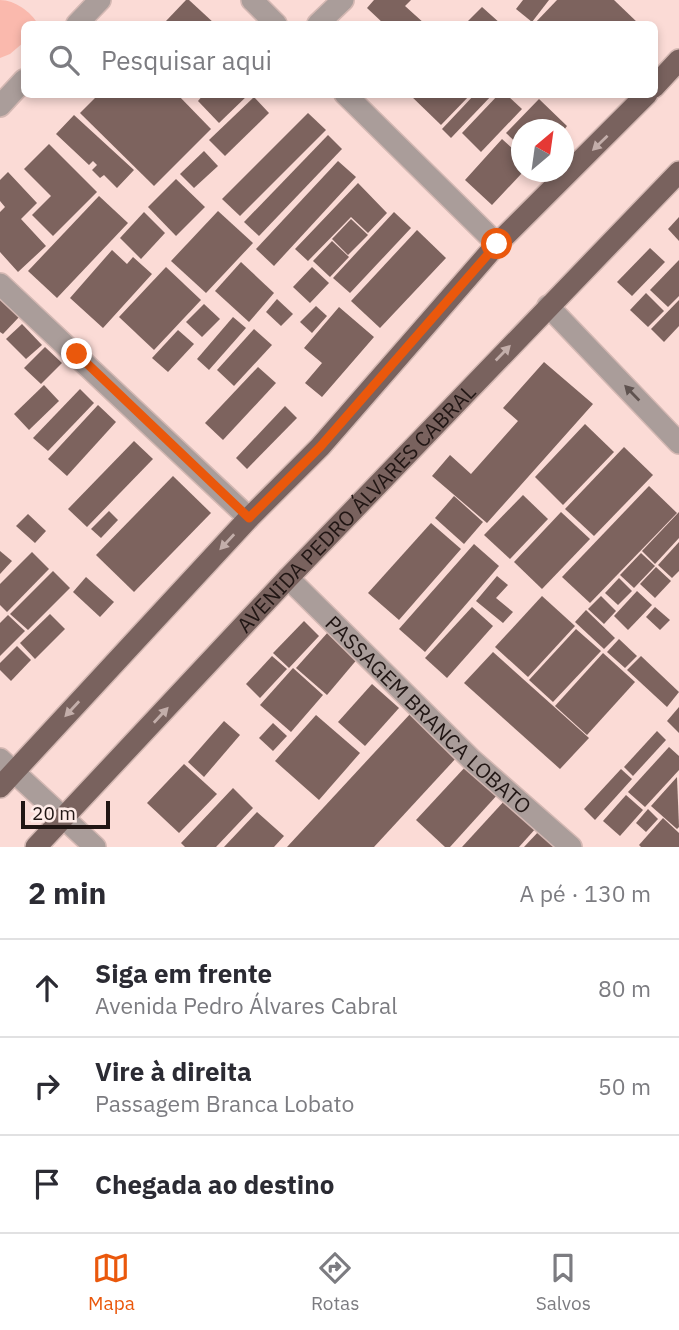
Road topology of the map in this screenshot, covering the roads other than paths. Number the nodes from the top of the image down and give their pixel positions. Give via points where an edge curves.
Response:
1 (252, 0) edge
2 (343, 0) edge
3 (98, 1) edge
4 (80, 21) edge
5 (273, 21) edge
6 (321, 21) edge
7 (679, 60) edge
8 (21, 83) edge
9 (658, 83) edge
10 (349, 98) edge
11 (643, 98) edge
12 (0, 106) edge
13 (679, 172) edge
14 (497, 244) junction
15 (0, 284) edge
16 (548, 306) junction
17 (679, 443) edge
18 (249, 518) junction
19 (288, 578) junction
20 (5, 773) edge
21 (63, 817) junction
22 (36, 847) edge
23 (95, 847) edge
24 (571, 847) edge

1 - 5 street
2 - 6 street
3 - 4 street
7 - 9 main road
8 - 12 street
10 - 14 street
11 -> 14 main road
13 - 16 main road, AVENIDA PEDRO ÁLVARES CABRAL
14 - 18 main road via 320,447
15 - 18 street
17 -> 16 street
19 -> 16 main road, AVENIDA PEDRO ÁLVARES CABRAL
18 -> 20 main road
21 -> 19 main road, AVENIDA PEDRO ÁLVARES CABRAL
19 - 24 street, PASSAGEM BRANCA LOBATO via 472,760
20 - 21 street
21 - 22 main road, AVENIDA PEDRO ÁLVARES CABRAL
21 - 23 street

